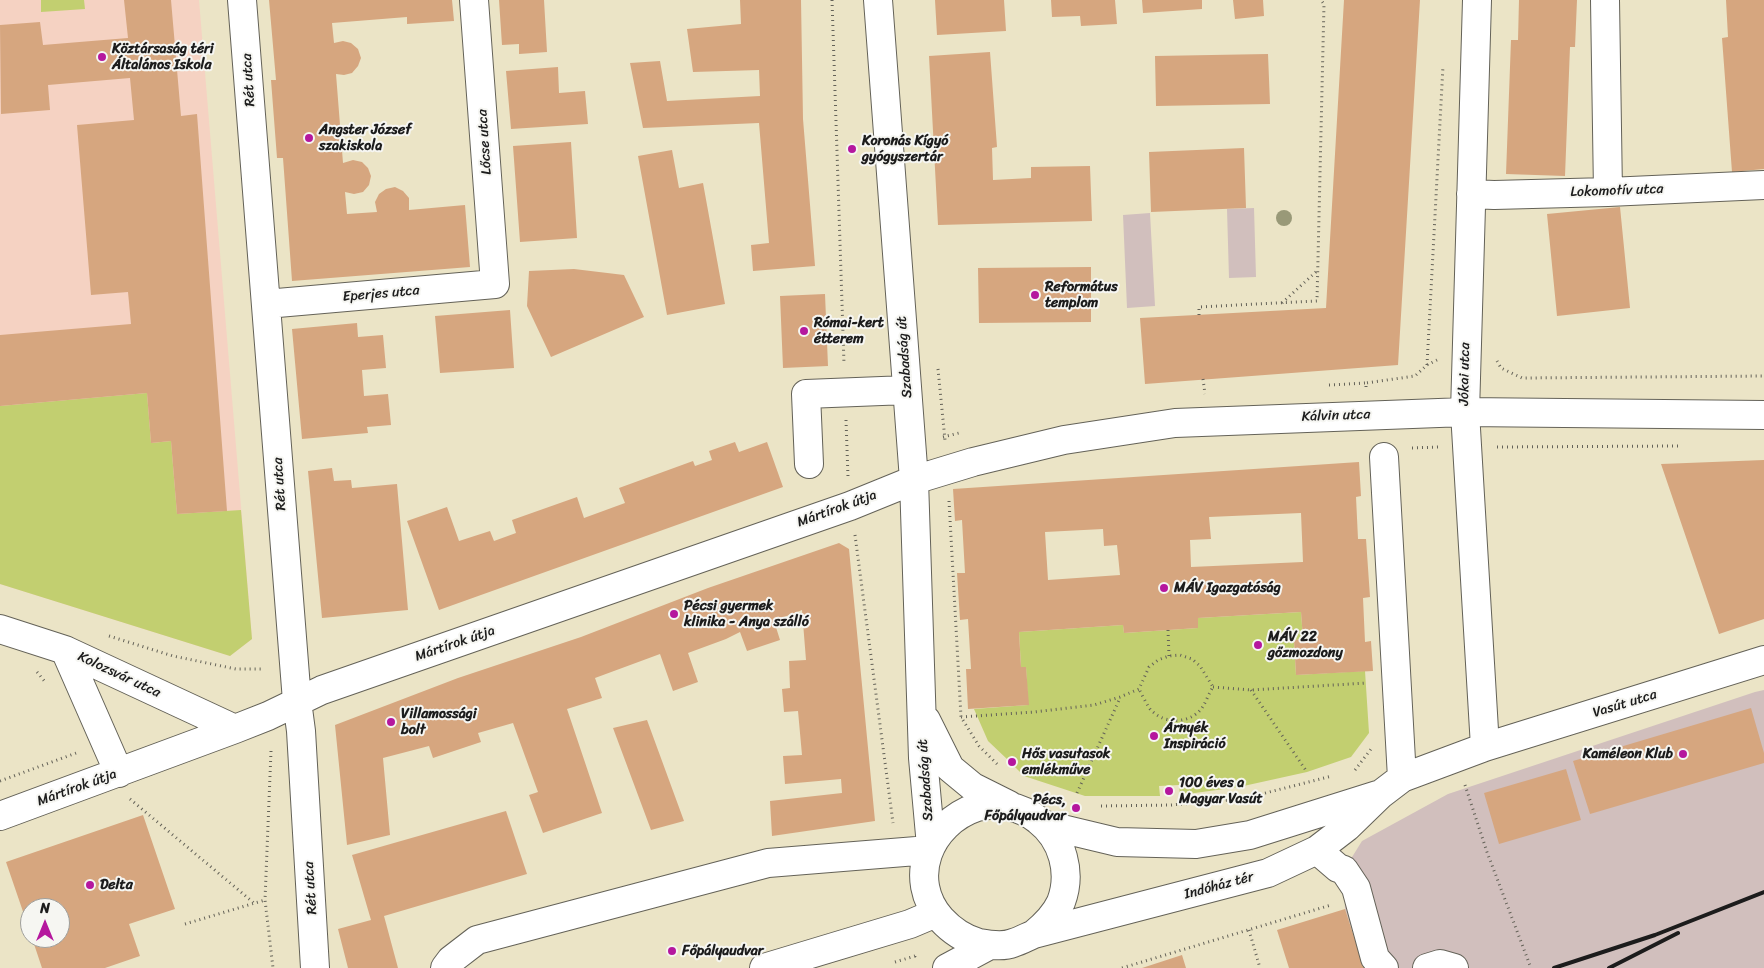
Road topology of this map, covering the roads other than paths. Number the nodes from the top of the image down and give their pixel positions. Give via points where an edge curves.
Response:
1 (242, 0) edge
2 (474, 0) edge
3 (878, 0) edge
4 (1477, 0) edge
5 (1605, 0) edge
6 (1764, 186) edge
7 (1608, 192) junction
8 (1470, 194) junction
9 (496, 284) joint
10 (266, 304) junction
11 (907, 390) junction
12 (1464, 412) junction
13 (1764, 415) edge
14 (1396, 452) road end
15 (809, 464) dead end
16 (914, 480) junction
17 (0, 629) edge
18 (65, 650) junction
19 (1764, 660) edge
20 (297, 701) junction
21 (923, 714) junction
22 (235, 729) junction
23 (1485, 747) junction
24 (119, 773) junction
25 (1392, 786) junction
26 (1014, 807) junction
27 (0, 816) edge
28 (1046, 825) junction
29 (930, 848) junction
30 (1317, 850) junction
31 (936, 913) junction
32 (1034, 934) junction
33 (990, 945) junction
34 (316, 968) edge
35 (445, 968) edge
36 (764, 968) edge
37 (947, 968) edge
38 (1384, 968) edge
39 (1427, 968) edge
40 (1454, 968) edge

1 - 10 street, Rét utca
2 - 9 street, Lőcse utca
3 - 11 street, Szabadság út
4 - 8 street, Jókai utca
5 - 7 street
6 - 7 street, Lokomotív utca
7 - 8 street, Lokomotív utca
8 - 12 street, Jókai utca
9 - 10 street, Eperjes utca
10 - 20 street, Rét utca
11 - 15 street via 806,394
11 - 16 street, Szabadság út
12 - 13 street, Kálvin utca
12 - 16 street, Kálvin utca via 1175,423 1064,440
12 - 23 street, Jókai utca
14 - 25 street
16 - 20 street, Mártírok útja via 850,506
16 - 21 street, Szabadság út
17 - 18 street, Kolozsvár utca
18 - 22 street, Kolozsvár utca
18 - 24 street
19 - 23 street, Vasút utca
20 - 22 street, Mártírok útja
20 - 34 street, Rét utca
21 - 26 street, Szabadság út via 950,768 973,786
21 - 29 street, Szabadság út
22 - 24 street, Mártírok útja
23 - 25 street, Indóház tér
24 - 27 street, Mártírok útja
25 - 28 street, Indóház tér via 1250,836 1196,844 1117,842
25 - 30 street, Indóház tér
26 - 28 street, Indóház tér
26 - 29 street, Indóház tér via 981,806 965,811 945,826
28 - 32 street, Indóház tér via 1058,842 1065,862 1066,882 1060,903 1050,920
29 - 31 street, Indóház tér via 926,863 926,889
29 - 35 street via 768,863 476,940
30 - 32 street, Indóház tér via 1268,873
30 - 38 street via 1344,870 1356,888 1375,958
31 - 33 street, Indóház tér via 950,929 969,940
31 - 36 street via 910,924
32 - 33 street, Indóház tér via 1012,944
33 - 37 street
39 - 40 street via 1440,964

